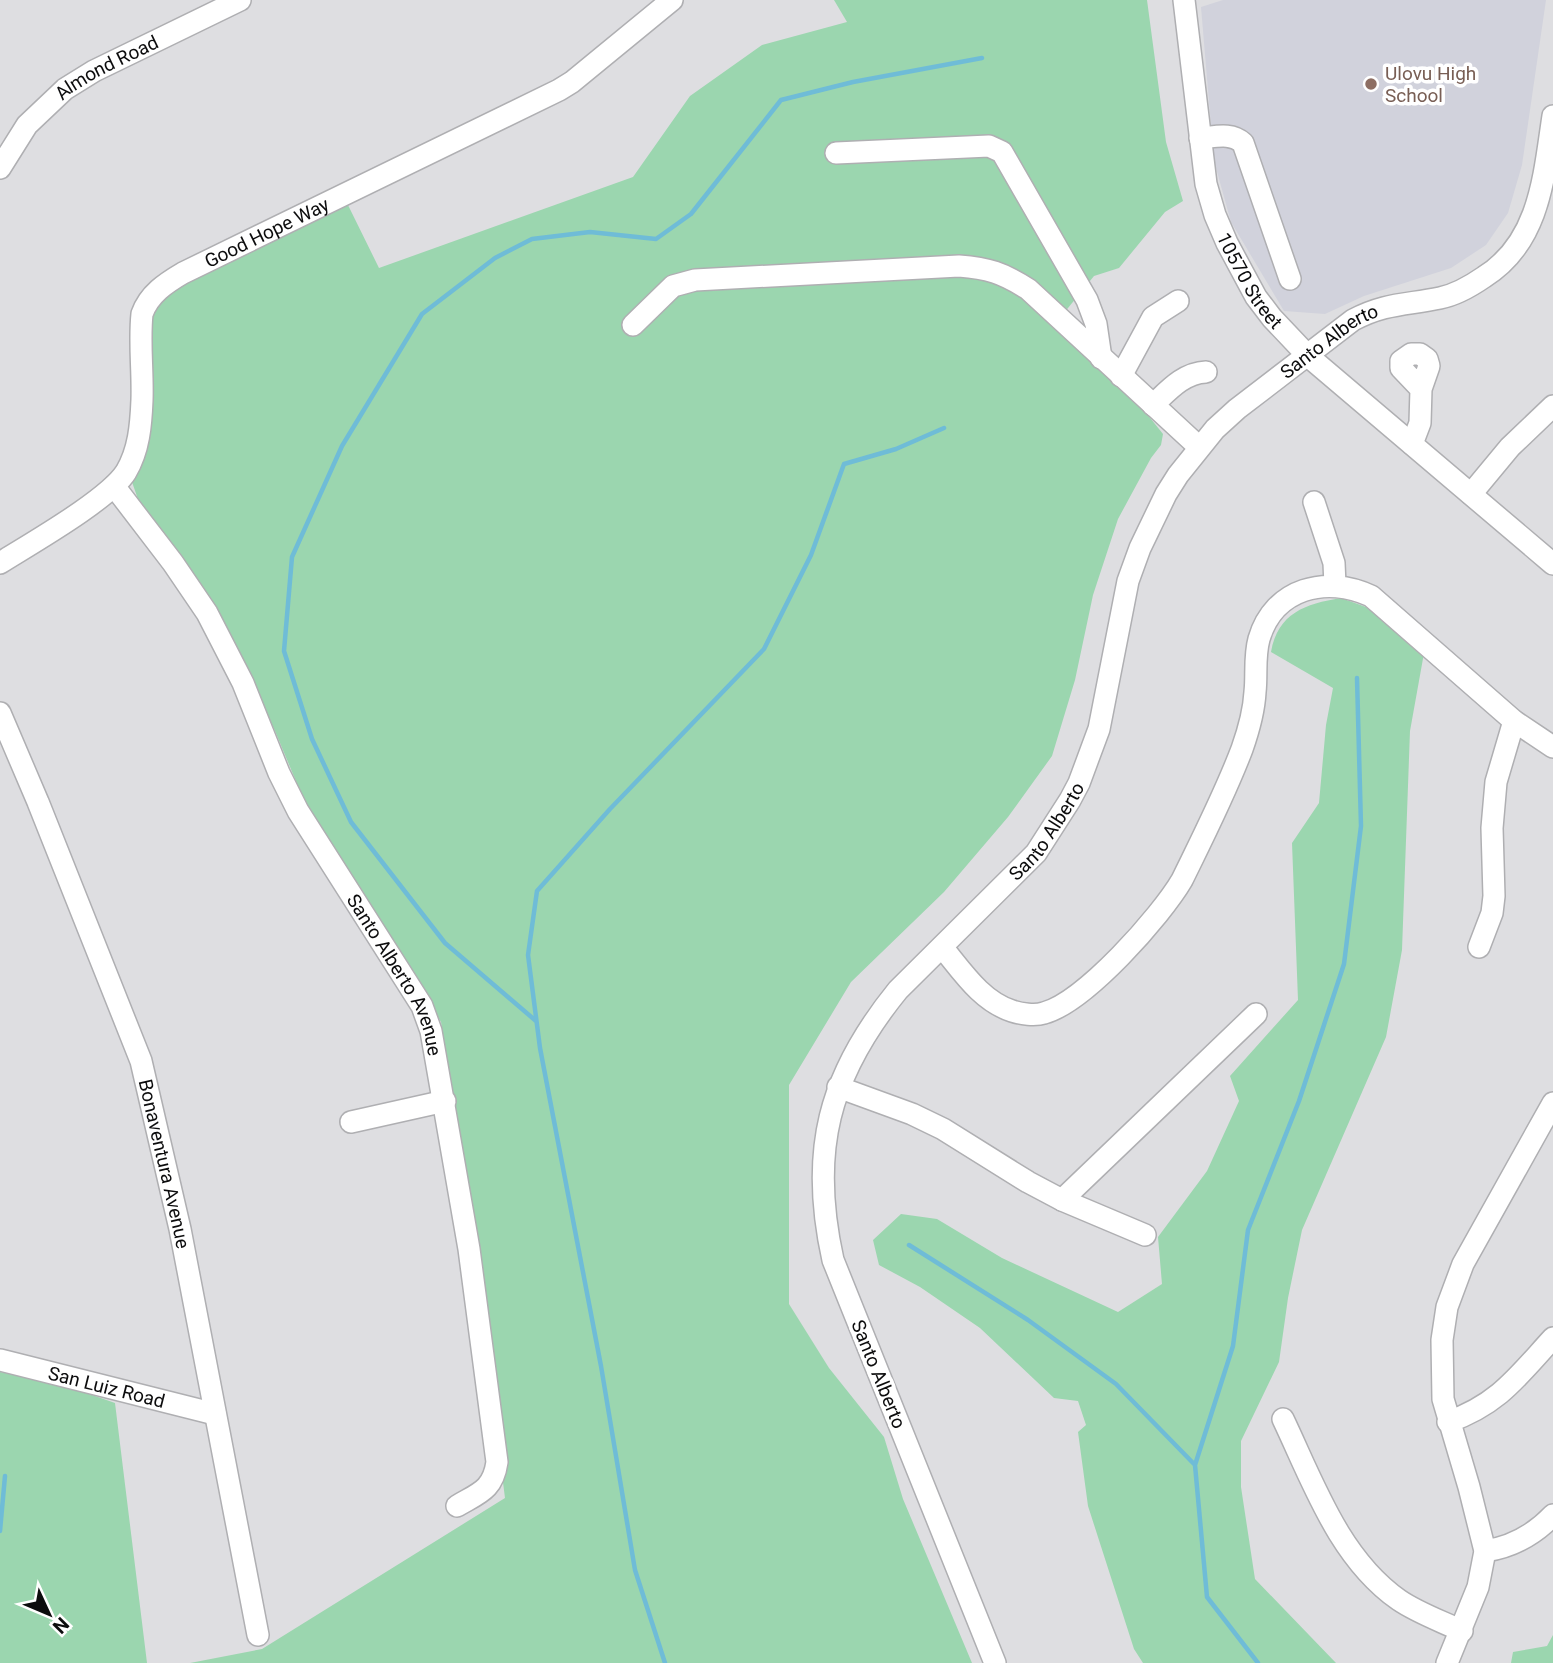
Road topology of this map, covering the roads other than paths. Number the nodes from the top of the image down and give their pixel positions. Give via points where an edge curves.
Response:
1 (240, 0) edge
2 (672, 0) edge
3 (1184, 0) edge
4 (209, 6) edge
5 (1553, 116) edge
6 (1200, 138) junction
7 (836, 153) dead end
8 (0, 168) edge
9 (1290, 279) dead end
10 (1178, 301) dead end
11 (633, 325) dead end
12 (1308, 356) junction
13 (1101, 358) junction
14 (1206, 373) dead end
15 (1121, 376) junction
16 (1421, 389) dead end
17 (1153, 405) junction
18 (1553, 406) edge
19 (1412, 444) junction
20 (1199, 447) junction
21 (114, 486) junction
22 (1471, 494) junction
23 (1314, 502) dead end
24 (0, 563) edge
25 (1553, 564) edge
26 (1335, 585) junction
27 (0, 713) edge
28 (1514, 721) junction
29 (1553, 747) edge
30 (942, 947) junction
31 (1479, 947) dead end
32 (1256, 1014) dead end
33 (838, 1087) junction
34 (445, 1101) junction
35 (1553, 1103) edge
36 (351, 1122) dead end
37 (1062, 1200) junction
38 (1145, 1235) dead end
39 (1553, 1338) edge
40 (0, 1360) edge
41 (215, 1415) junction
42 (1283, 1419) dead end
43 (1448, 1422) junction
44 (457, 1506) dead end
45 (1553, 1515) edge
46 (1485, 1551) junction
47 (1462, 1631) junction
48 (258, 1634) dead end
49 (995, 1663) edge
50 (1447, 1663) edge

1 - 4 street, Almond Road
2 - 21 street, Good Hope Way via 559,90 160,288 142,314 138,441 125,473
3 - 6 street, 10570 Street
4 - 8 street, Almond Road via 65,89 27,125
5 - 12 street, Santo Alberto via 1536,210 1522,240 1502,264 1443,298 1369,311
6 - 9 street via 1226,136 1243,143
6 - 12 street, 10570 Street via 1206,184 1227,243 1256,298
7 - 13 street via 989,146 1002,152 1087,300
10 - 15 street via 1153,317
11 - 13 street via 673,286 695,279 959,266 988,269 1018,283
12 - 19 street, 10570 Street
12 - 20 street, Santo Alberto via 1237,409
13 - 15 street
14 - 17 street via 1185,377
15 - 17 street
16 - 19 street via 1420,423
17 - 20 street
18 - 22 street via 1510,447
19 - 22 street, 10570 Street
20 - 30 street, Santo Alberto via 1166,494 1128,581 1099,729 1079,783 1036,853
21 - 24 street, Good Hope Way
21 - 34 street, Santo Alberto Avenue via 207,613 298,811 422,1006
22 - 25 street, 10570 Street
23 - 26 street via 1334,563
26 - 28 street via 1371,596
26 - 30 street via 1307,588 1293,595 1266,624 1259,640 1255,693 1242,748 1202,839 1171,898 1097,977 1045,1013 1014,1012 975,987
27 - 41 street, Bonaventura Avenue via 141,1061 180,1229
28 - 29 street
28 - 31 street via 1496,782 1494,896
30 - 33 street, Santo Alberto via 885,1006
32 - 37 street
33 - 37 street via 943,1129
33 - 49 street, Santo Alberto via 822,1178 834,1260
34 - 36 street
34 - 44 street, Santo Alberto Avenue via 497,1462 495,1477 486,1490
35 - 43 street via 1453,1287 1442,1340
37 - 38 street
39 - 43 street via 1501,1394
40 - 41 street, San Luiz Road
41 - 48 street, Bonaventura Avenue
42 - 47 street via 1332,1520 1375,1581 1409,1606
43 - 46 street
45 - 46 street via 1522,1540
46 - 47 street
47 - 50 street

